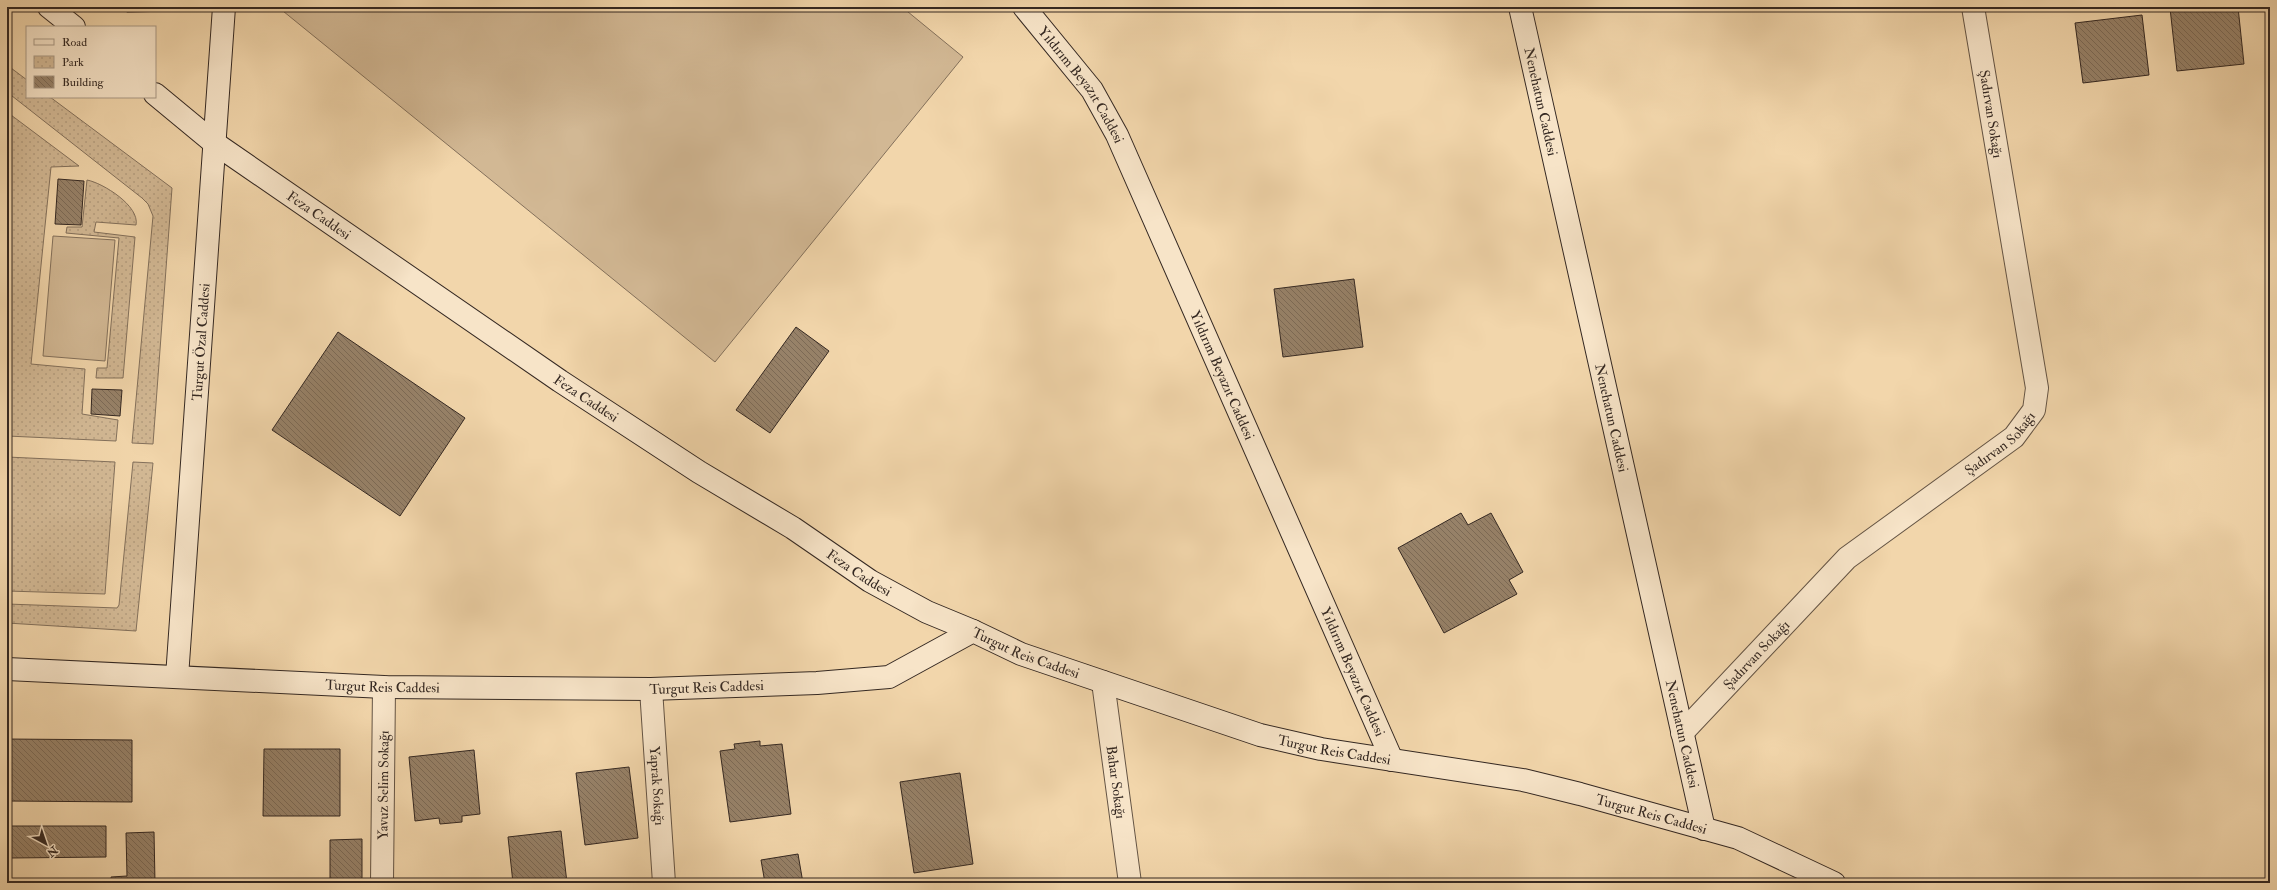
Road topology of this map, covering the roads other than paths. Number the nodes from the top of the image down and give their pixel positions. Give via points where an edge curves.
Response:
1 (49, 7) edge
2 (224, 7) edge
3 (1024, 7) edge
4 (1520, 7) edge
5 (1973, 7) edge
6 (73, 26) edge
7 (156, 95) edge
8 (213, 142) junction
9 (973, 631) junction
10 (7, 669) edge
11 (177, 677) junction
12 (1103, 682) junction
13 (384, 687) junction
14 (651, 689) junction
15 (1682, 733) junction
16 (1392, 760) junction
17 (1704, 829) junction
18 (382, 883) edge
19 (664, 883) edge
20 (1130, 883) edge
21 (1834, 883) edge

1 - 6 street
2 - 8 street, Turgut Özal Caddesi
3 - 16 street, Yıldırım Beyazıt Caddesi via 1092,90 1117,135
4 - 15 street, Nenehatun Caddesi
5 - 15 street, Şadırvan Sokağı via 2037,388 2034,410 2014,437 1847,558
7 - 8 street, Feza Caddesi
8 - 9 street, Feza Caddesi via 560,381 699,472 793,528 870,581 904,600
8 - 11 street, Turgut Özal Caddesi
9 - 12 street, Turgut Reis Caddesi via 1021,654
9 - 14 street, Turgut Reis Caddesi via 889,677 817,683
10 - 11 street, Turgut Reis Caddesi
11 - 13 street, Turgut Reis Caddesi
12 - 16 street, Turgut Reis Caddesi via 1230,726 1294,745
12 - 20 street, Bahar Sokağı
13 - 14 street, Turgut Reis Caddesi
13 - 18 street, Yavuz Selim Sokağı
14 - 19 street, Yaprak Sokağı
15 - 17 street, Nenehatun Caddesi
16 - 17 street, Turgut Reis Caddesi via 1523,780
17 - 21 street, Turgut Reis Caddesi via 1738,838

